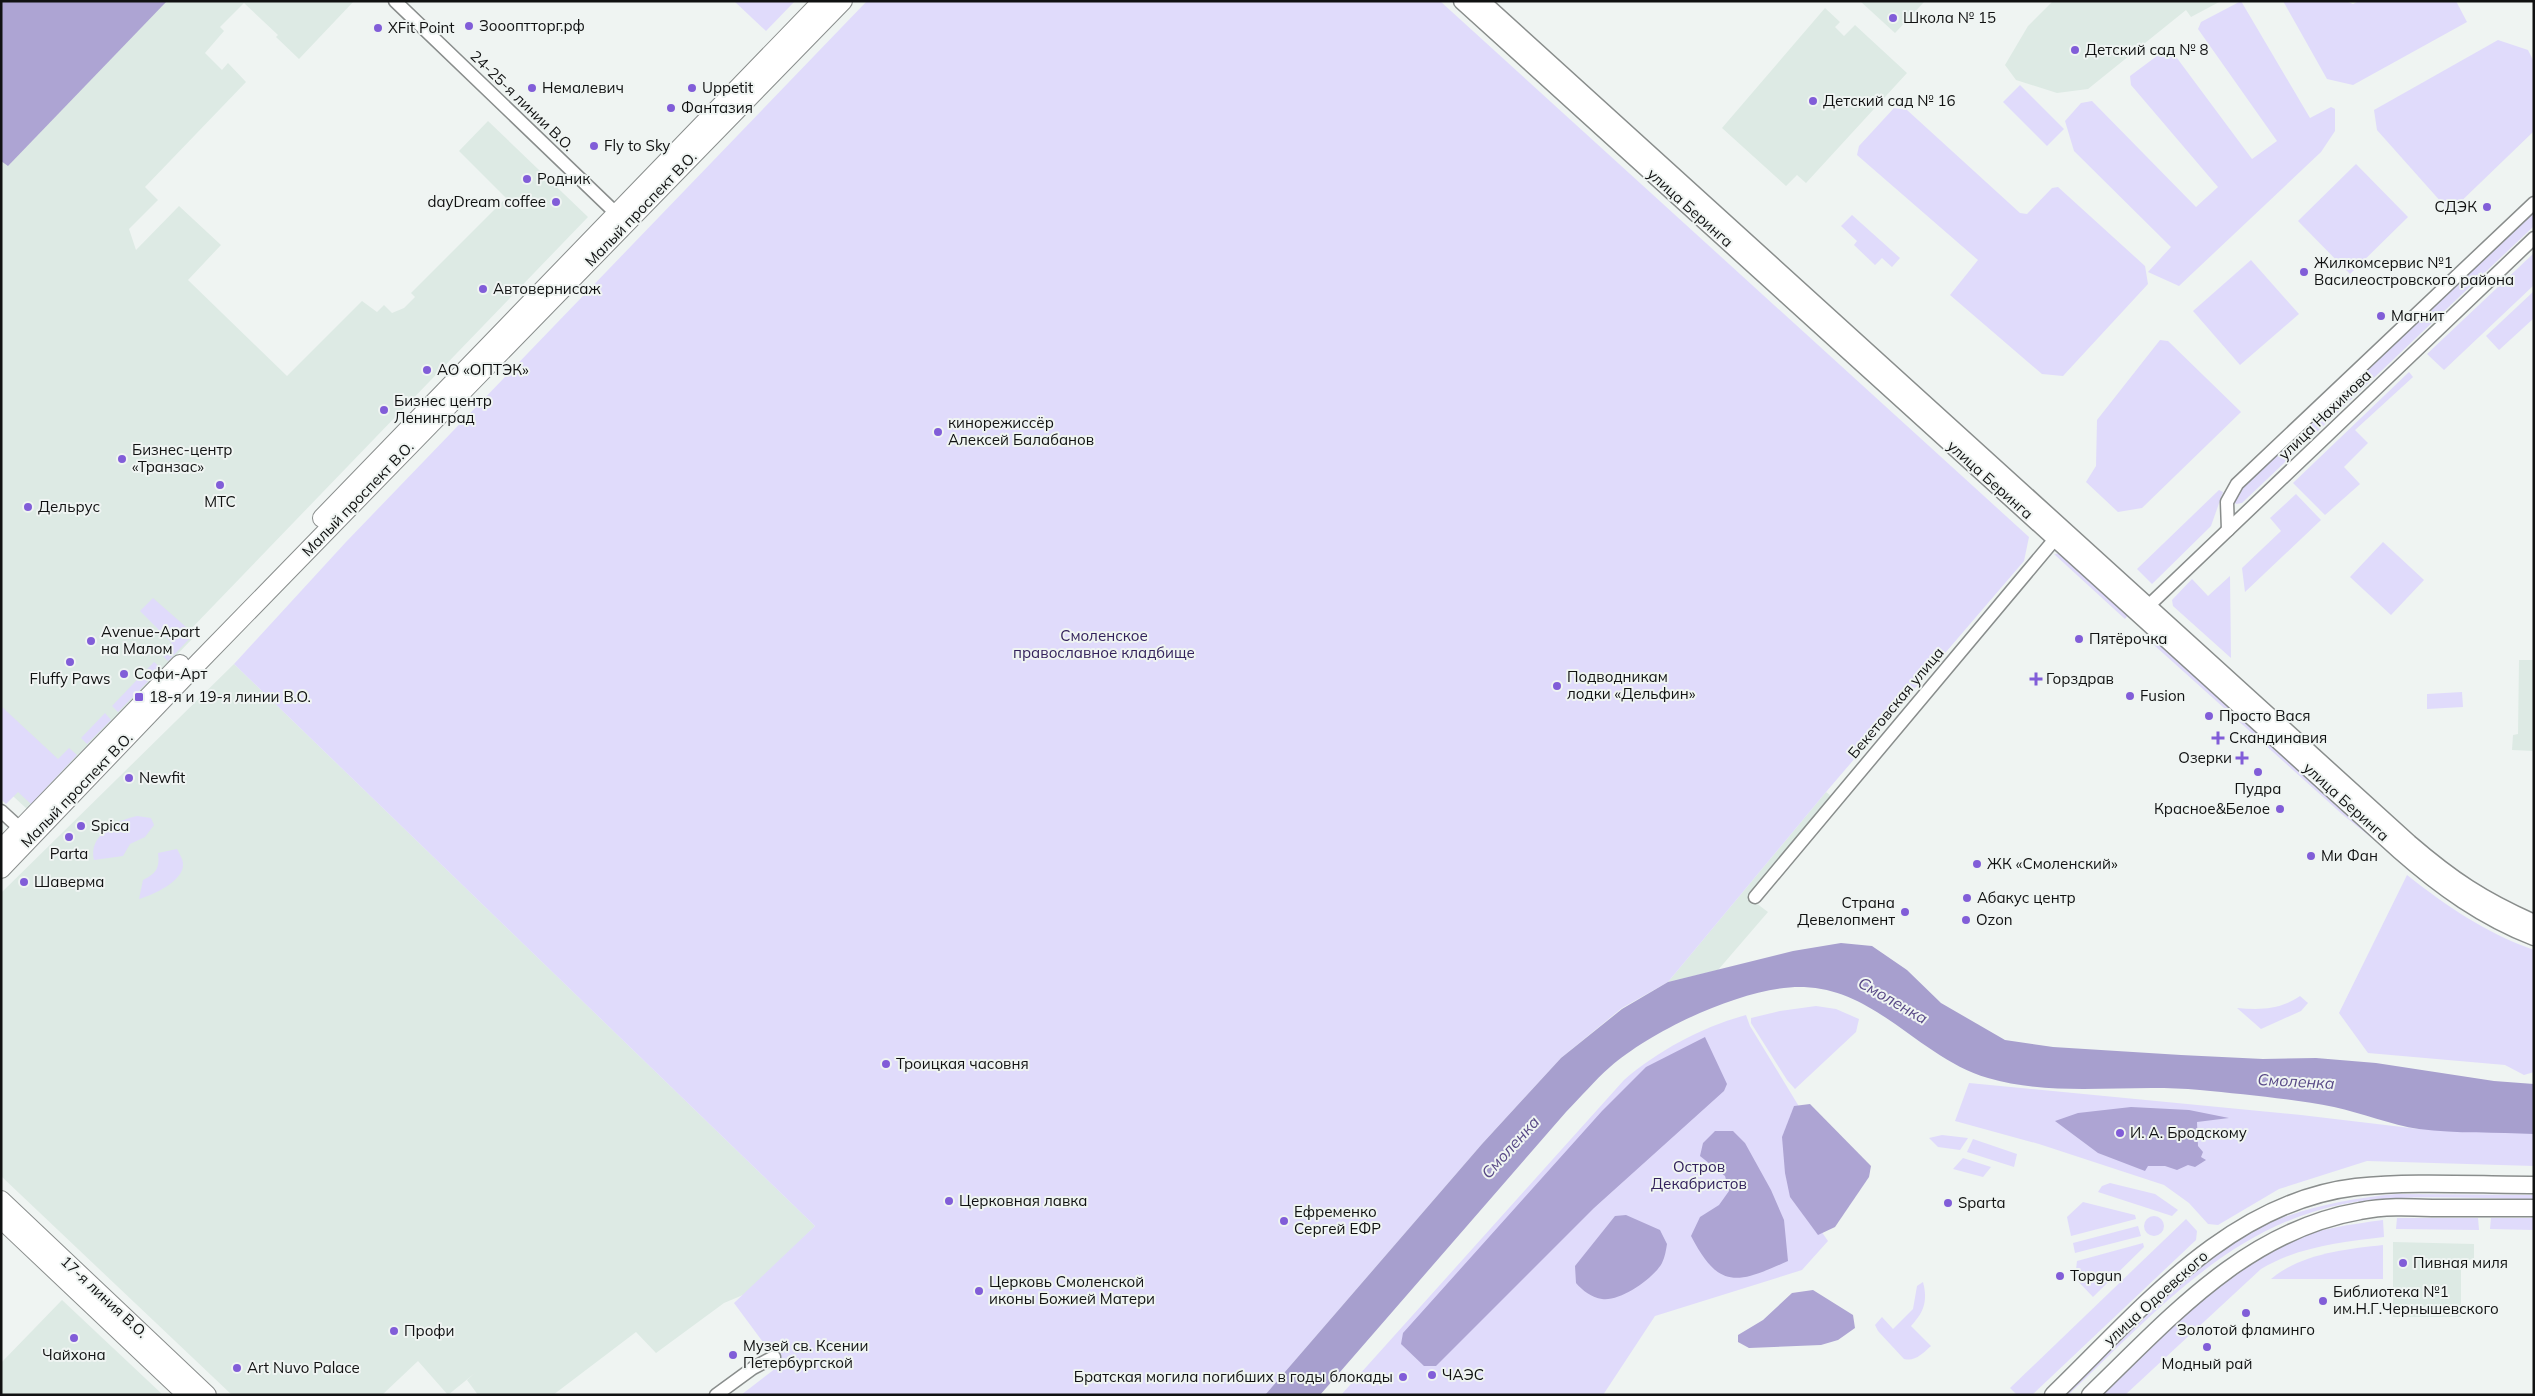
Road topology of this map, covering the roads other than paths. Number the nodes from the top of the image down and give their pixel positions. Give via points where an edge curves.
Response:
1 (395, 1) edge
2 (822, 1) edge
3 (843, 1) edge
4 (1462, 1) edge
5 (1481, 1) edge
6 (2534, 203) edge
7 (622, 218) junction
8 (2534, 238) edge
9 (2228, 530) junction
10 (2059, 534) junction
11 (2143, 610) junction
12 (1, 811) edge
13 (26, 834) junction
14 (1, 849) edge
15 (1, 869) edge
16 (1755, 897) dead end
17 (2534, 923) edge
18 (2534, 937) edge
19 (2534, 1185) edge
20 (1, 1200) edge
21 (2534, 1208) edge
22 (1, 1219) edge
23 (774, 1356) dead end
24 (187, 1395) edge
25 (207, 1395) edge
26 (716, 1395) edge
27 (2053, 1395) edge
28 (2090, 1395) edge

1 - 7 street, 24-25-я линии В.О.
2 - 7 main road, Малый проспект В.О.
3 - 7 main road, Малый проспект В.О.
4 - 10 street, улица Беринга
5 - 10 street, улица Беринга
6 - 9 street via 2237,484 2227,502
7 - 13 main road, Малый проспект В.О.
8 - 9 street, улица Нахимова
9 - 11 street, улица Нахимова
10 - 11 street, улица Беринга
10 - 16 street, Бекетовская улица
11 - 17 street, улица Беринга via 2441,871 2475,894
11 - 18 street, улица Беринга via 2435,881 2492,918
12 - 13 street
13 - 14 main road, Малый проспект В.О.
13 - 15 main road, Малый проспект В.О.
19 - 27 street, улица Одоевского via 2356,1187 2322,1193 2260,1216 2173,1279
20 - 25 main road, 17-я линия В.О.
21 - 28 street, улица Одоевского via 2390,1207 2361,1210 2328,1218 2281,1236 2245,1255 2216,1277
22 - 24 main road
23 - 26 street

